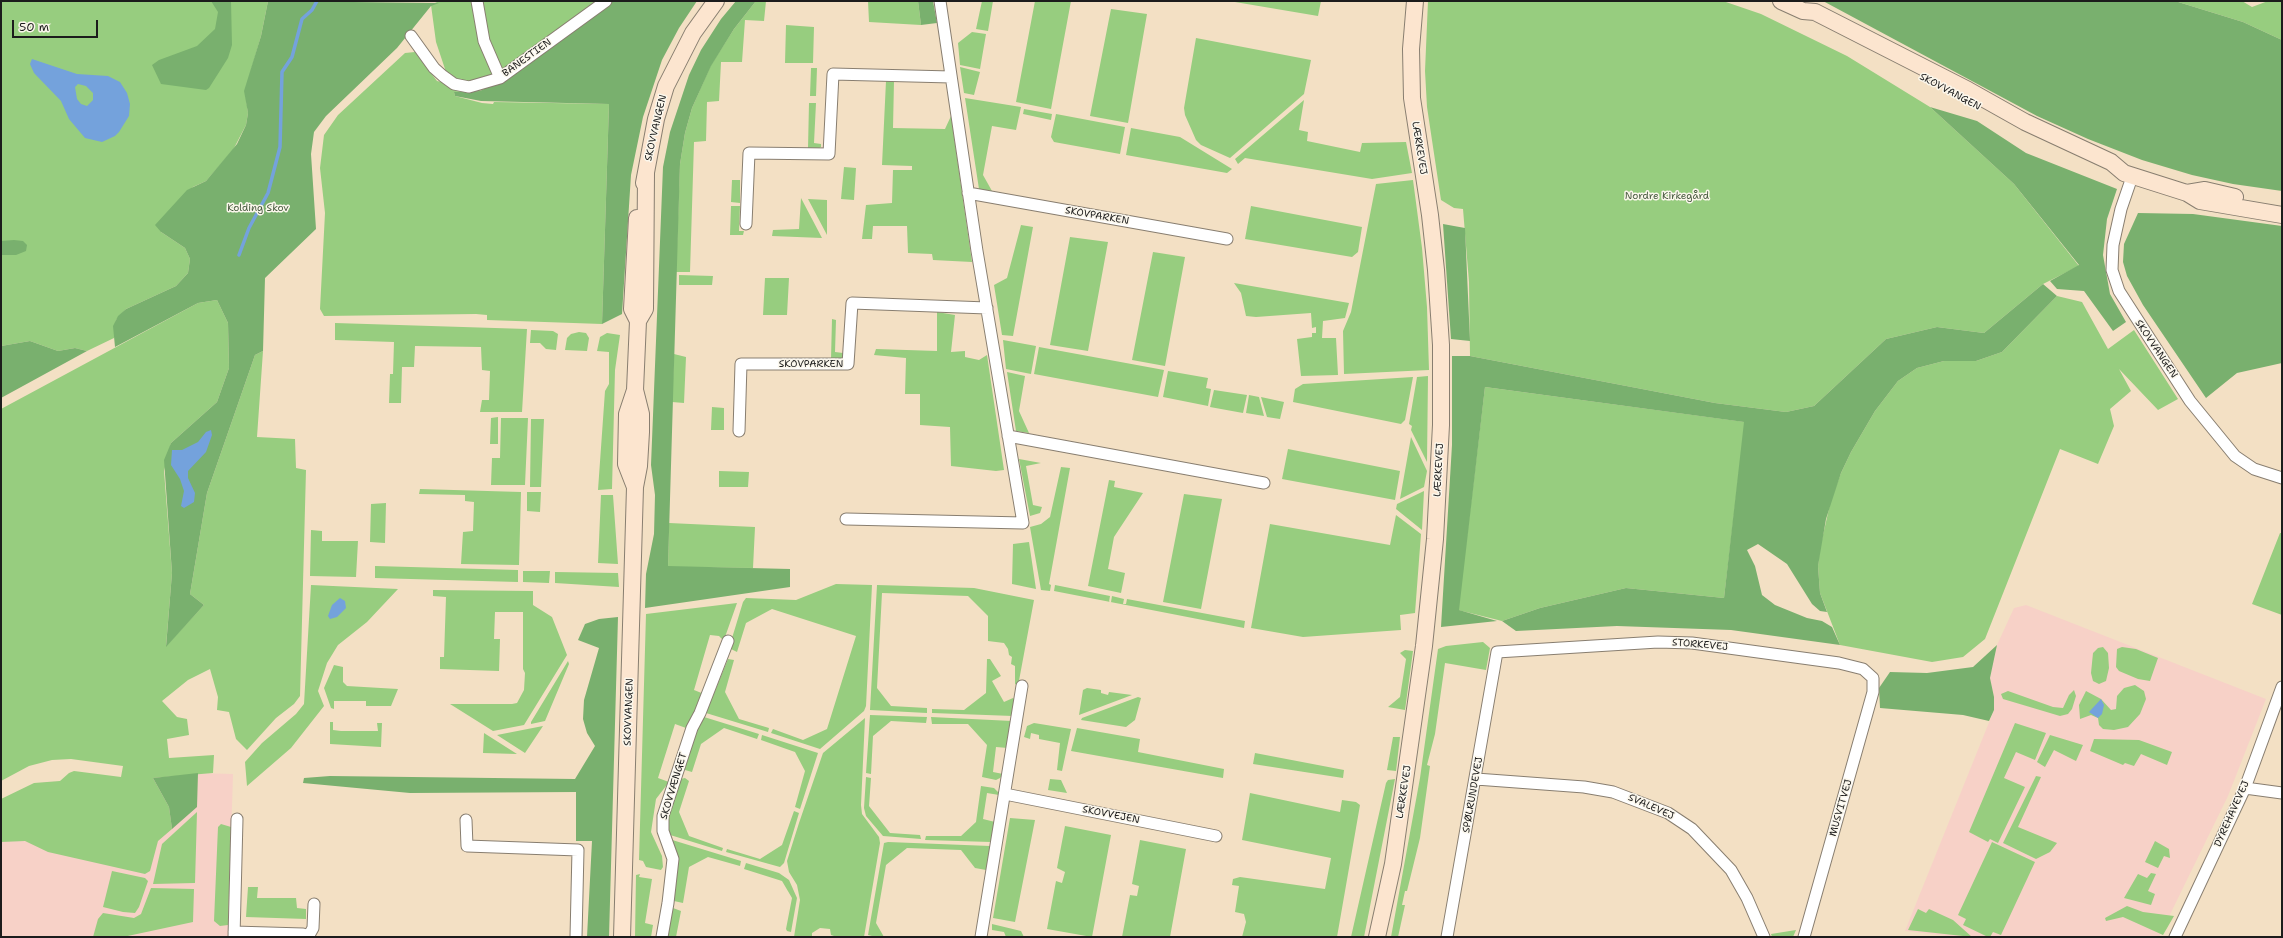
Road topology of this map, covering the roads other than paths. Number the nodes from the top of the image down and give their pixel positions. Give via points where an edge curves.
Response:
1 (477, 1) edge
2 (606, 1) edge
3 (716, 1) edge
4 (940, 1) edge
5 (1414, 1) edge
6 (1794, 5) edge
7 (411, 36) dead end
8 (951, 77) junction
9 (500, 78) junction
10 (2128, 175) junction
11 (2187, 192) junction
12 (968, 193) junction
13 (2282, 204) edge
14 (2282, 215) edge
15 (746, 224) dead end
16 (1227, 239) dead end
17 (987, 308) junction
18 (739, 431) dead end
19 (1008, 436) junction
20 (2282, 478) edge
21 (1264, 483) dead end
22 (846, 520) dead end
23 (728, 641) dead end
24 (1497, 652) joint
25 (1873, 678) joint
26 (1022, 686) dead end
27 (2282, 687) edge
28 (1476, 779) junction
29 (2245, 788) junction
30 (2282, 793) edge
31 (1005, 794) junction
32 (237, 819) dead end
33 (466, 820) dead end
34 (1216, 836) dead end
35 (314, 904) dead end
36 (234, 934) edge
37 (309, 937) edge
38 (576, 937) edge
39 (622, 937) edge
40 (662, 937) edge
41 (981, 937) edge
42 (1377, 937) edge
43 (1447, 937) edge
44 (1764, 937) edge
45 (1804, 937) edge
46 (2175, 937) edge

1 - 9 street via 484,41
2 - 9 street, BANESTIEN
3 - 39 street, SKOVVANGEN via 693,33 666,86 656,119 646,173 644,309 638,322 635,390 642,414 642,432 640,466 635,487
4 - 8 street
5 - 42 street, LÆRKEVEJ via 1411,49 1412,98 1436,270 1441,345 1441,425 1435,539 1425,638 1395,849
6 - 10 street, SKOVVANGEN via 1814,12 2025,122 2111,162
7 - 9 street, BANESTIEN via 434,68 454,84 469,87
8 - 12 street
8 - 15 street via 833,74 829,154 749,152
10 - 11 street, SKOVVANGEN
10 - 20 street, SKOVVANGEN via 2113,245 2112,270 2119,291 2190,401 2235,456 2254,469
11 - 13 street, SKOVVANGEN via 2205,190
11 - 14 street, SKOVVANGEN via 2200,201
12 - 16 street, SKOVPARKEN
12 - 17 street
17 - 18 street, SKOVPARKEN via 852,303 848,364 741,364
17 - 19 street
19 - 21 street
19 - 22 street via 1023,522
23 - 40 street, SKOVVÆNGET via 692,728 663,816 663,831 673,859
24 - 25 street, STORKEVEJ via 1658,642 1692,643 1839,663 1863,669
24 - 28 street, SPØLRUNDEVEJ
25 - 45 street, MUSVITVEJ via 1873,692
26 - 31 street
27 - 29 street, DYREHAVEVEJ
28 - 43 street, SPØLRUNDEVEJ
28 - 44 street, SVALEVEJ via 1584,787 1613,792 1668,813 1692,829 1731,870
29 - 30 street
29 - 46 street, DYREHAVEVEJ
31 - 34 street, SKOVVEJEN
31 - 41 street
32 - 36 street
33 - 38 street via 467,846 578,850
35 - 37 street via 313,928
36 - 37 street via 302,934

